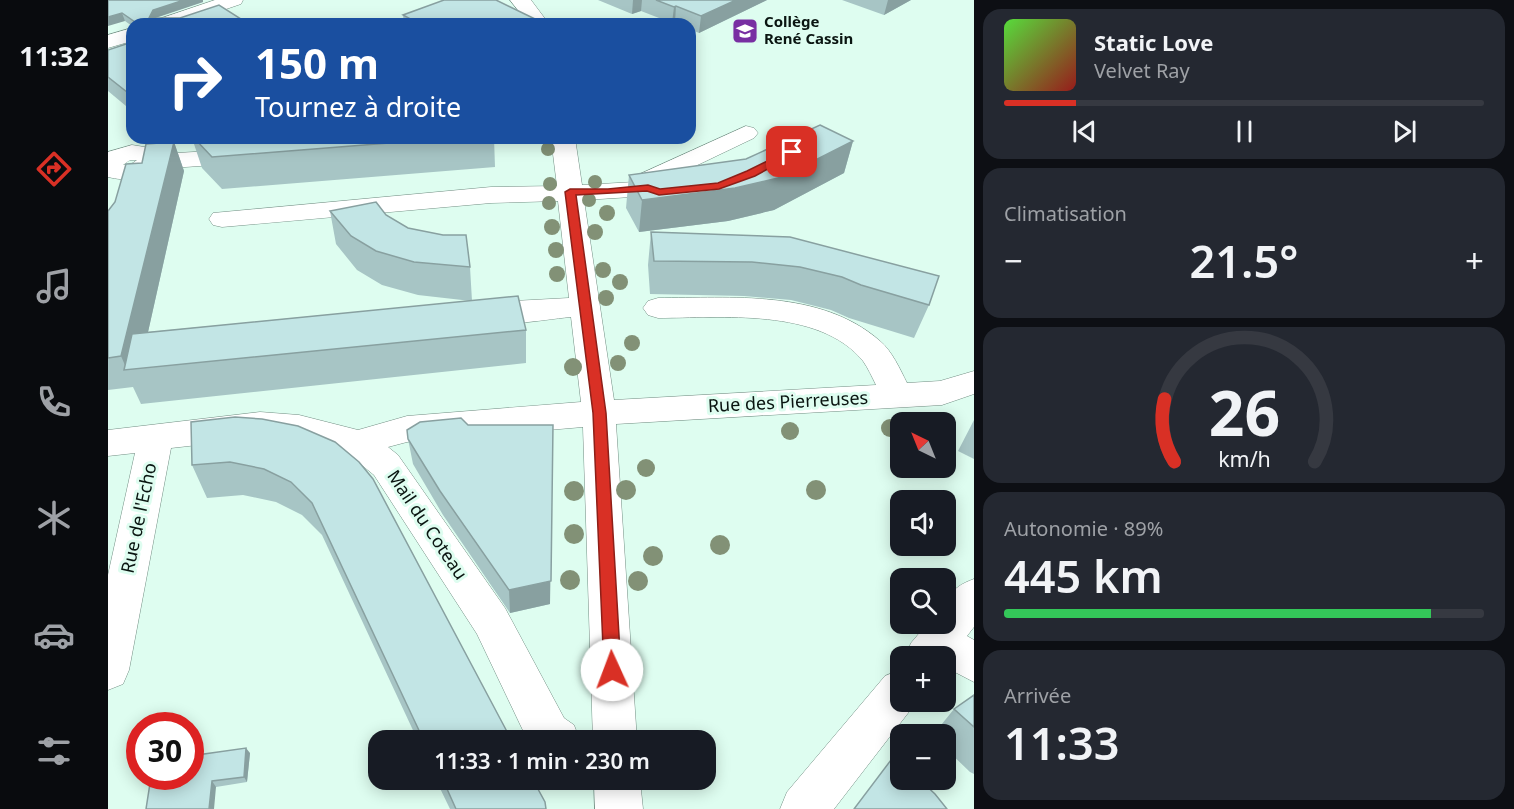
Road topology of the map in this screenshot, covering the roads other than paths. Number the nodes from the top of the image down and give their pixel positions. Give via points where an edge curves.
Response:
1 (234, 0) edge
2 (519, 0) edge
3 (181, 18) edge
4 (535, 18) edge
5 (126, 36) edge
6 (108, 42) edge
7 (746, 133) dead end
8 (564, 144) edge
9 (263, 154) edge
10 (121, 161) edge
11 (648, 188) junction
12 (689, 189) edge
13 (570, 192) junction
14 (119, 199) edge
15 (222, 219) dead end
16 (586, 306) junction
17 (658, 308) dead end
18 (453, 313) edge
19 (974, 382) edge
20 (897, 395) junction
21 (599, 413) junction
22 (156, 437) junction
23 (108, 443) edge
24 (358, 443) junction
25 (974, 596) edge
26 (934, 646) edge
27 (956, 656) edge
28 (974, 662) edge
29 (108, 670) edge
30 (890, 702) edge
31 (546, 730) edge
32 (614, 730) edge
33 (618, 790) edge
34 (619, 809) edge
35 (804, 809) edge

1 - 3 street
2 - 4 street
5 - 6 street
7 - 11 street via 649,177
8 - 13 street
9 - 10 street
10 - 14 street
11 - 12 street via 659,192
11 - 13 street
13 - 15 street via 491,195
13 - 16 street
16 - 18 street
16 - 21 street
17 - 20 street via 763,309 826,322 852,333 872,350
19 - 20 street, Rue des Pierreuses via 942,393
20 - 21 street, Rue des Pierreuses
21 - 24 street, Rue des Pierreuses via 407,429
21 - 32 street
22 - 23 street, Mail du Coteau
22 - 24 street, Mail du Coteau via 260,425 299,428
22 - 29 street, Rue de l'Echo
24 - 31 street, Mail du Coteau via 386,465 491,621
25 - 26 street
27 - 28 street
30 - 35 street
33 - 34 street

